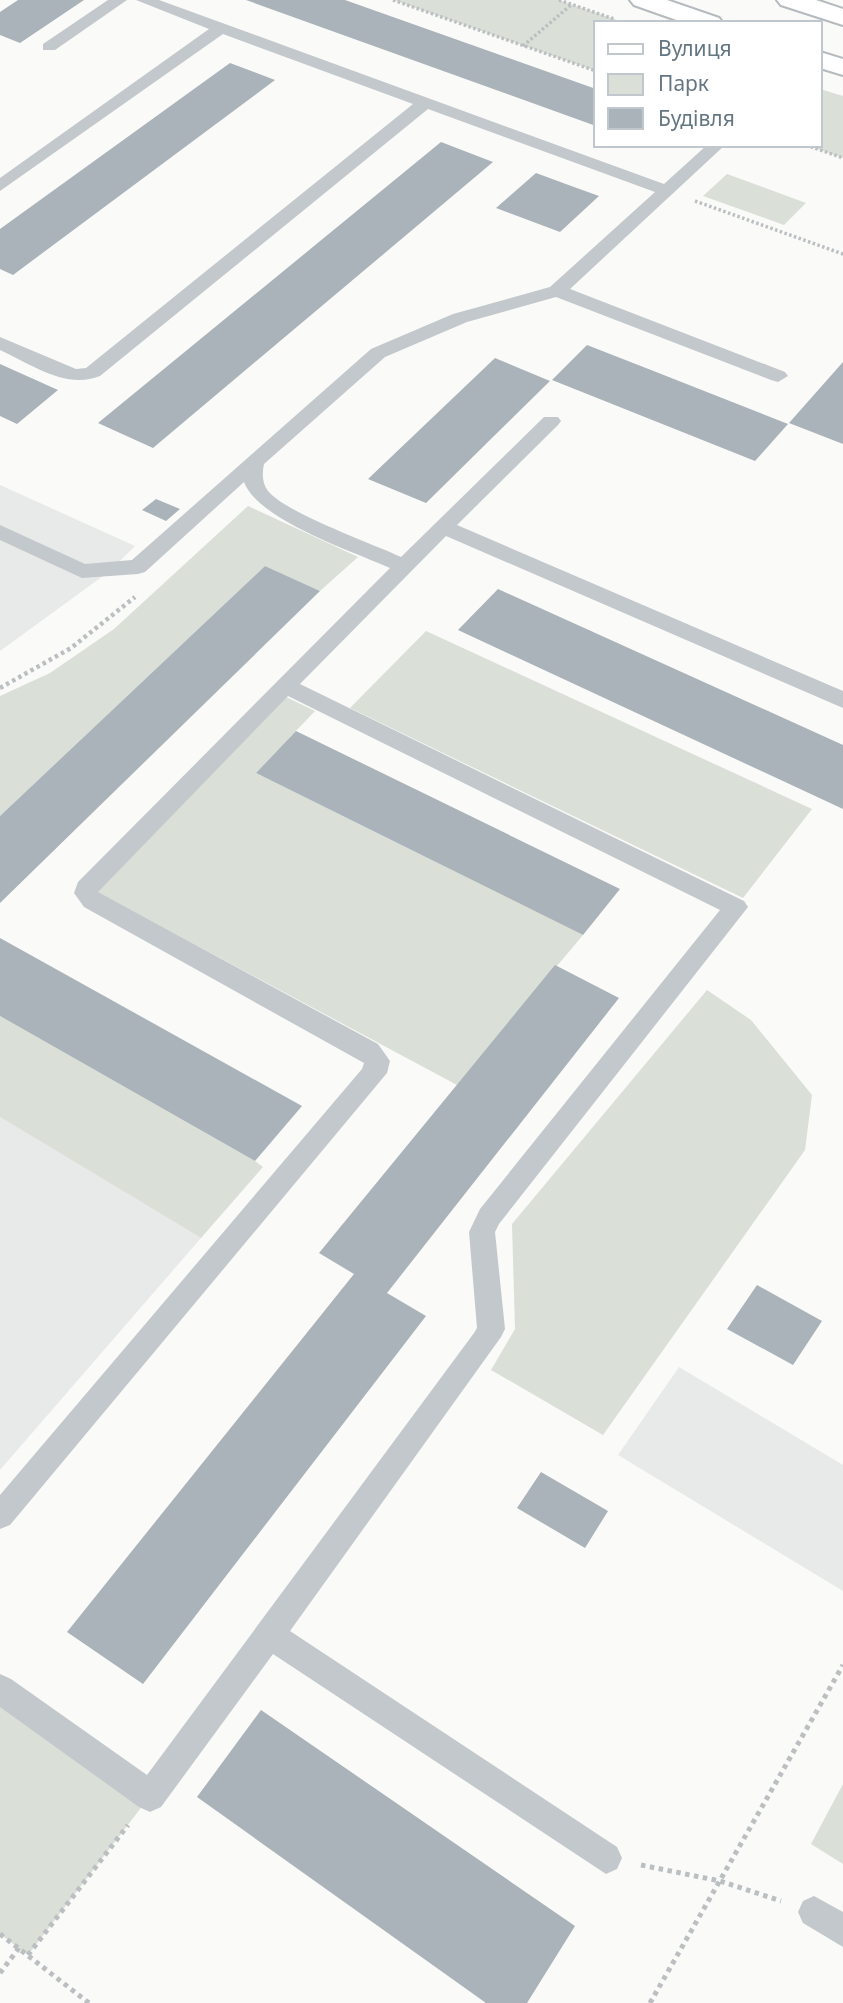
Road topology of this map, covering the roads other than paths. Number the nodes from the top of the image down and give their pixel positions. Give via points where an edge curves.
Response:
1 (119, 0) edge
2 (144, 0) edge
3 (643, 0) edge
4 (790, 0) edge
5 (843, 17) edge
6 (704, 21) edge
7 (221, 28) junction
8 (49, 47) dead end
9 (822, 61) edge
10 (843, 67) edge
11 (425, 103) junction
12 (716, 147) edge
13 (0, 186) edge
14 (667, 191) junction
15 (557, 291) junction
16 (0, 343) edge
17 (778, 376) dead end
18 (551, 421) dead end
19 (254, 462) junction
20 (443, 527) junction
21 (0, 532) edge
22 (403, 566) junction
23 (284, 685) junction
24 (843, 699) edge
25 (0, 1516) edge
26 (269, 1634) junction
27 (0, 1689) edge
28 (606, 1858) road end
29 (814, 1912) road end
30 (843, 1931) edge

1 - 8 lane
2 - 7 lane
3 - 6 main road
4 - 5 main road
7 - 11 lane
7 - 13 lane
9 - 10 main road
11 - 14 lane
11 - 16 lane via 93,372 72,375
12 - 14 lane
14 - 15 lane
15 - 17 lane
15 - 19 lane via 460,318 378,353
18 - 20 lane
19 - 21 lane via 138,567 82,571
19 - 22 lane via 251,477 263,499
20 - 22 lane
20 - 24 lane
22 - 23 lane
23 - 25 lane via 90,882 86,892 93,901 369,1051 377,1061 373,1073
23 - 26 lane via 736,907 489,1217 482,1232 491,1329
26 - 27 lane via 150,1796
26 - 28 lane
29 - 30 lane

